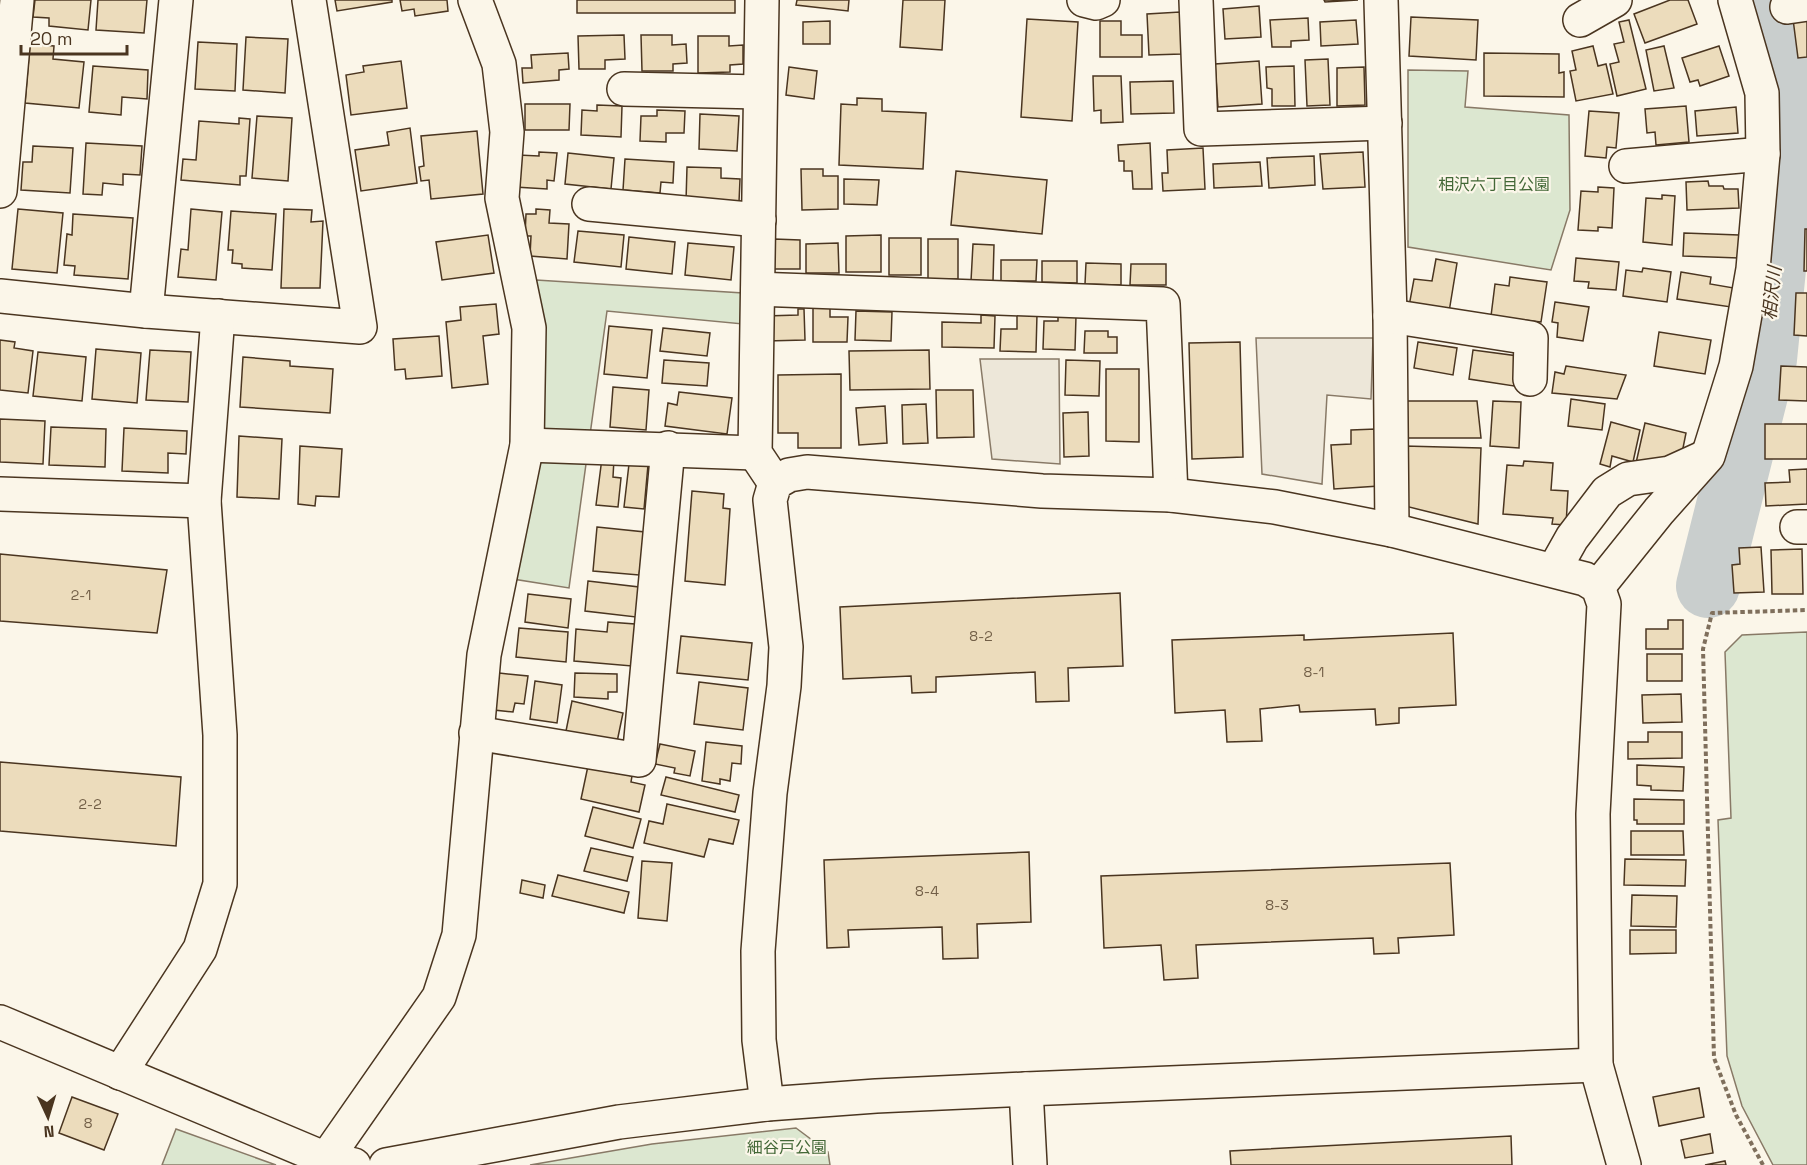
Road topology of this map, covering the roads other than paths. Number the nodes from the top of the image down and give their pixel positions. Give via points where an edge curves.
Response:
1 (17, 0) edge
2 (176, 0) edge
3 (309, 0) edge
4 (475, 0) edge
5 (762, 0) edge
6 (1084, 0) edge
7 (1103, 0) edge
8 (1196, 0) edge
9 (1381, 0) edge
10 (1616, 0) edge
11 (1735, 0) edge
12 (1580, 20) dead end
13 (624, 89) dead end
14 (760, 92) junction
15 (1385, 123) junction
16 (1763, 154) junction
17 (1626, 166) dead end
18 (0, 190) edge
19 (589, 204) dead end
20 (759, 220) junction
21 (758, 289) junction
22 (0, 296) edge
23 (146, 310) junction
24 (218, 316) junction
25 (1390, 316) junction
26 (1530, 379) dead end
27 (527, 445) junction
28 (668, 448) junction
29 (755, 453) junction
30 (1708, 456) junction
31 (775, 483) junction
32 (0, 494) edge
33 (1171, 495) junction
34 (204, 501) junction
35 (1392, 530) junction
36 (1554, 570) junction
37 (1598, 587) junction
38 (476, 733) junction
39 (0, 1022) edge
40 (1596, 1065) junction
41 (120, 1073) junction
42 (1026, 1089) junction
43 (767, 1104) junction
44 (340, 1162) edge
45 (386, 1165) edge
46 (1030, 1165) edge
47 (1624, 1165) edge

1 - 18 street
2 - 23 street
3 - 24 street via 360,327
4 - 27 street via 499,64 507,132 502,198 529,327
5 - 14 street
6 - 7 street
8 - 15 street via 1201,129
9 - 15 street
10 - 12 street
11 - 16 street via 1762,93
13 - 14 street
14 - 20 street
15 - 25 street
16 - 17 street
16 - 30 street via 1754,269 1736,366
19 - 20 street
20 - 21 street
21 - 29 street
21 - 33 street via 1163,304
22 - 23 street
23 - 24 street
24 - 34 street
25 - 26 street via 1532,338
25 - 35 street
27 - 28 street
27 - 38 street via 484,655
28 - 29 street
28 - 38 street via 639,760
29 - 31 street
30 - 36 street via 1670,473 1628,479 1606,492
30 - 37 street
31 - 33 street via 789,475 807,472 1042,491
31 - 43 street via 770,500 786,646 758,951 759,1040
32 - 34 street
33 - 35 street via 1275,507
34 - 41 street via 220,735 220,884 200,950
35 - 36 street
36 - 37 street
37 - 40 street via 1604,604 1593,814
38 - 44 street via 459,935 439,997
39 - 41 street
40 - 42 street
40 - 47 street
41 - 44 street
42 - 43 street
42 - 46 street
43 - 45 street via 619,1122

